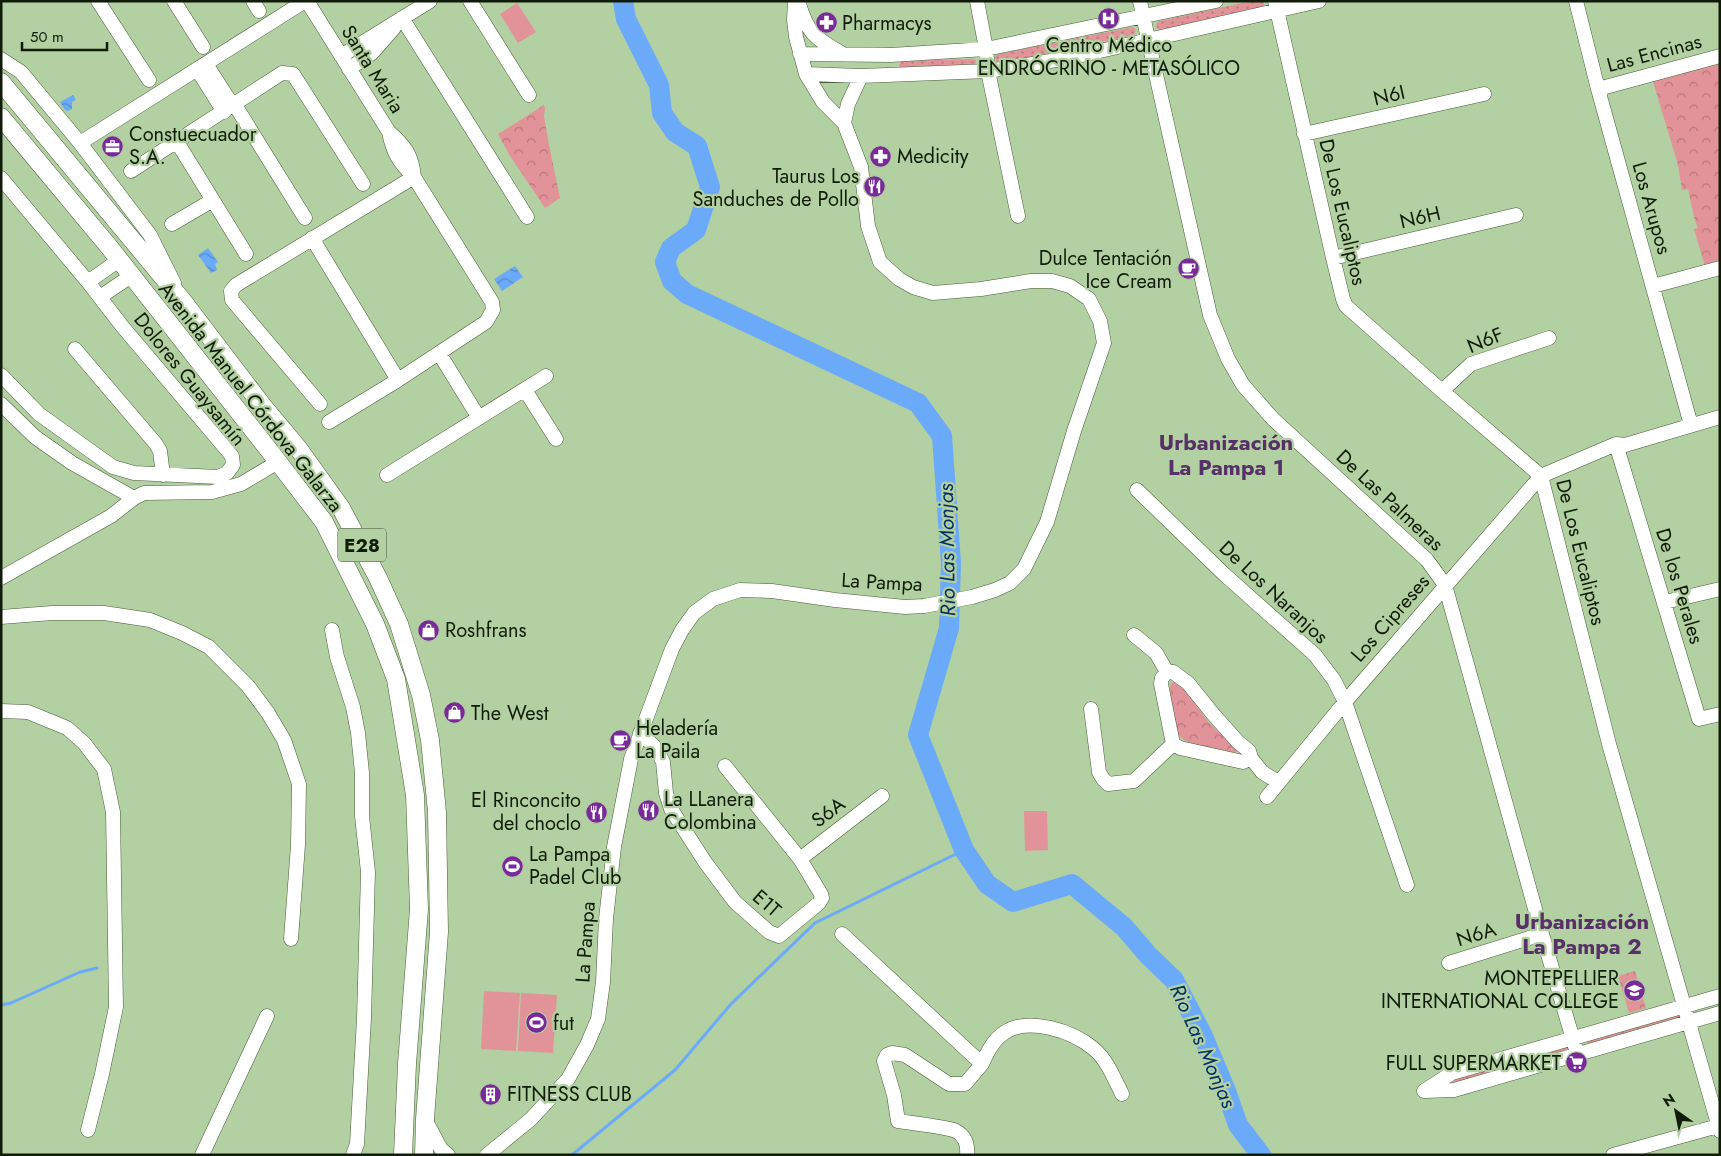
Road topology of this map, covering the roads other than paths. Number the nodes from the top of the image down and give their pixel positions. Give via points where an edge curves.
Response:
1 (98, 1) edge
2 (174, 1) edge
3 (306, 1) edge
4 (430, 1) edge
5 (470, 1) edge
6 (797, 1) edge
7 (977, 1) edge
8 (1140, 1) edge
9 (1216, 1) edge
10 (1319, 1) edge
11 (1576, 1) edge
12 (1276, 6) edge
13 (1144, 17) junction
14 (402, 18) junction
15 (1148, 39) junction
16 (203, 46) dead end
17 (986, 49) junction
18 (800, 54) junction
19 (843, 54) junction
20 (341, 56) junction
21 (1720, 56) edge
22 (1, 59) edge
23 (201, 66) junction
24 (349, 69) junction
25 (988, 71) junction
26 (806, 74) junction
27 (861, 76) junction
28 (149, 80) dead end
29 (1, 82) edge
30 (1598, 89) junction
31 (1484, 94) dead end
32 (529, 95) dead end
33 (231, 108) junction
34 (1, 117) edge
35 (844, 123) junction
36 (1304, 134) junction
37 (177, 142) junction
38 (80, 143) junction
39 (130, 171) dead end
40 (414, 176) junction
41 (1, 178) edge
42 (363, 184) dead end
43 (213, 200) junction
44 (1516, 215) dead end
45 (1018, 216) dead end
46 (527, 217) dead end
47 (305, 218) dead end
48 (172, 224) dead end
49 (312, 238) junction
50 (246, 254) dead end
51 (1333, 258) junction
52 (119, 260) junction
53 (1720, 268) edge
54 (131, 276) junction
55 (88, 282) junction
56 (1653, 286) junction
57 (100, 297) junction
58 (182, 300) junction
59 (1549, 338) dead end
60 (75, 349) dead end
61 (439, 353) junction
62 (1, 375) edge
63 (546, 376) dead end
64 (398, 380) junction
65 (525, 390) junction
66 (1442, 391) junction
67 (1, 404) edge
68 (320, 404) dead end
69 (1720, 417) edge
70 (479, 418) junction
71 (330, 422) dead end
72 (1691, 425) junction
73 (556, 439) dead end
74 (1616, 444) junction
75 (278, 462) junction
76 (163, 475) junction
77 (388, 475) dead end
78 (1541, 476) junction
79 (1137, 490) dead end
80 (139, 496) junction
81 (1, 578) edge
82 (1445, 585) junction
83 (1720, 589) edge
84 (1665, 602) junction
85 (1, 617) edge
86 (332, 630) dead end
87 (1134, 635) dead end
88 (1167, 672) junction
89 (1345, 702) junction
90 (1091, 709) dead end
91 (1, 711) edge
92 (1720, 714) edge
93 (640, 733) junction
94 (1172, 744) junction
95 (1251, 758) junction
96 (725, 766) dead end
97 (1278, 782) junction
98 (882, 796) dead end
99 (1267, 798) dead end
100 (800, 859) junction
101 (1407, 885) dead end
102 (842, 934) dead end
103 (1542, 934) junction
104 (291, 939) dead end
105 (1449, 963) dead end
106 (1720, 996) edge
107 (1685, 1007) junction
108 (1720, 1013) edge
109 (267, 1016) dead end
110 (1688, 1023) junction
111 (409, 1033) junction
112 (432, 1034) junction
113 (1572, 1037) junction
114 (1577, 1053) junction
115 (982, 1064) junction
116 (1122, 1094) dead end
117 (425, 1119) junction
118 (1719, 1128) edge
119 (88, 1130) dead end
120 (202, 1155) edge
121 (353, 1155) edge
122 (403, 1155) edge
123 (424, 1155) edge
124 (448, 1155) edge
125 (487, 1155) edge
126 (967, 1155) edge
127 (1613, 1155) edge

1 - 28 street
2 - 16 street
3 - 20 street, Santa Maria
3 - 23 street
4 - 14 street
5 - 32 street
6 - 18 street, La Pampa via 794,20
6 - 19 street via 805,23 814,35
7 - 17 street
8 - 13 street, De Las Palmeras
9 - 13 street
10 - 12 street
11 - 30 street, Los Arupos
12 - 15 street
12 - 36 street, De Los Eucaliptos
13 - 15 street, De Las Palmeras
13 - 17 street
14 - 20 street
14 - 24 street via 372,53
14 - 46 street
15 - 25 street via 1068,58
15 - 82 street, De Las Palmeras via 1210,316 1228,359 1243,385 1273,419 1427,560
17 - 19 street via 892,55
17 - 25 street
18 - 19 street
18 - 26 street, La Pampa
20 - 24 street, Santa Maria
21 - 30 street, Las Encinas
22 - 38 street, Avenida Manuel Córdova Galarza via 21,72
23 - 33 street
23 - 38 street
24 - 40 street, Santa Maria via 389,132 392,148
25 - 27 street
25 - 45 street
26 - 27 street
26 - 35 street, La Pampa via 823,102
27 - 35 street via 848,104
29 - 58 main road, Avenida Manuel Córdova Galarza / E28
30 - 56 street, Los Arupos
31 - 36 street, N6I
33 - 37 street
33 - 42 street via 282,73 293,74
33 - 47 street
34 - 52 main road, Avenida Manuel Córdova Galarza / E28
35 - 93 street, La Pampa via 861,167 874,248 880,262 899,279 933,293 1052,281 1070,286 1089,300 1100,321 1104,343 1047,522 1024,569 1010,583 972,597 905,607 772,591 740,590 714,599 694,613 682,630
36 - 51 street, De Los Eucaliptos
37 - 39 street
37 - 43 street
38 - 58 street, Avenida Manuel Córdova Galarza via 150,235
40 - 49 street
40 - 61 street, Santa Maria via 492,302 493,310 486,322
41 - 55 street, Dolores Guaysamín
43 - 48 street
43 - 50 street
44 - 51 street, N6H
49 - 64 street
49 - 68 street via 236,284 231,291 232,300
51 - 66 street, De Los Eucaliptos via 1346,306
52 - 54 main road, Avenida Manuel Córdova Galarza / E28
52 - 55 street
53 - 56 street
54 - 57 street
54 - 75 main road, Avenida Manuel Córdova Galarza / E28
55 - 57 street, Dolores Guaysamín
56 - 72 street, Los Arupos
57 - 76 street, Dolores Guaysamín via 232,456 233,465 218,477
58 - 112 main road, Avenida Manuel Córdova Galarza / E28 via 341,508 399,624 421,695 430,740 437,812 439,932
59 - 66 street, N6F via 1471,364
60 - 76 street via 156,444 160,450
61 - 64 street
61 - 70 street
62 - 76 street, Dolores Guaysamín via 39,414 113,467 134,473
63 - 65 street
64 - 71 street
65 - 70 street
65 - 73 street
66 - 78 street, De Los Eucaliptos
67 - 80 street via 36,437 92,476
69 - 72 street, Los Cipreses
70 - 77 street
72 - 74 street, Los Cipreses via 1625,445
74 - 78 street, Los Cipreses
74 - 84 street, De los Perales
75 - 80 street via 241,484 212,492
75 - 111 main road, Avenida Manuel Córdova Galarza / E28 via 324,522 375,624 396,679 415,794 419,909
78 - 82 street, Los Cipreses
78 - 107 street, De Los Eucaliptos via 1609,744
79 - 89 street, De Los Naranjos via 1225,575 1315,655 1334,680
80 - 81 street via 111,516
82 - 89 street, Los Cipreses
82 - 103 street, De Las Palmeras
83 - 84 street
84 - 92 street, De los Perales via 1699,720
85 - 104 street via 104,613 150,620 209,647 248,686 284,740 299,784
86 - 121 street via 358,733 368,872 364,1018 357,1144
87 - 88 street via 1156,653
88 - 94 street via 1161,684
88 - 95 street via 1173,672 1188,683 1212,714 1249,751
89 - 97 street, Los Cipreses
89 - 101 street, De Los Naranjos
90 - 94 street via 1099,772 1108,784 1134,781
91 - 119 street via 28,712 67,728 84,743 104,769 113,812 116,1007
93 - 100 street, E1T via 656,748 663,762 671,809 705,862 735,902 773,934 780,936 822,898
93 - 125 street, La Pampa via 631,759 614,847 598,1018 568,1078 531,1119
94 - 95 street via 1243,762
95 - 97 street via 1262,772
96 - 100 street, E1T
97 - 99 street, Los Cipreses
98 - 100 street, S6A
102 - 115 street
103 - 105 street, N6A
103 - 113 street, De Las Palmeras
106 - 107 street
107 - 110 street, De Los Eucaliptos
107 - 113 street
108 - 110 street
109 - 120 street
110 - 114 street
110 - 118 street, De Los Eucaliptos
111 - 112 main road
111 - 122 main road, Avenida Manuel Córdova Galarza / E28
112 - 117 main road, Avenida Manuel Córdova Galarza / E28
113 - 114 street, De Las Palmeras
113 - 114 street via 1452,1072 1424,1091 1454,1090
115 - 116 street via 1004,1033 1019,1027 1039,1025 1068,1034 1094,1048 1108,1066
115 - 126 street via 965,1084 949,1084 905,1055 892,1053 884,1061 898,1121 955,1131 966,1141
117 - 123 main road, Avenida Manuel Córdova Galarza / E28
117 - 124 street via 441,1149
118 - 127 street

